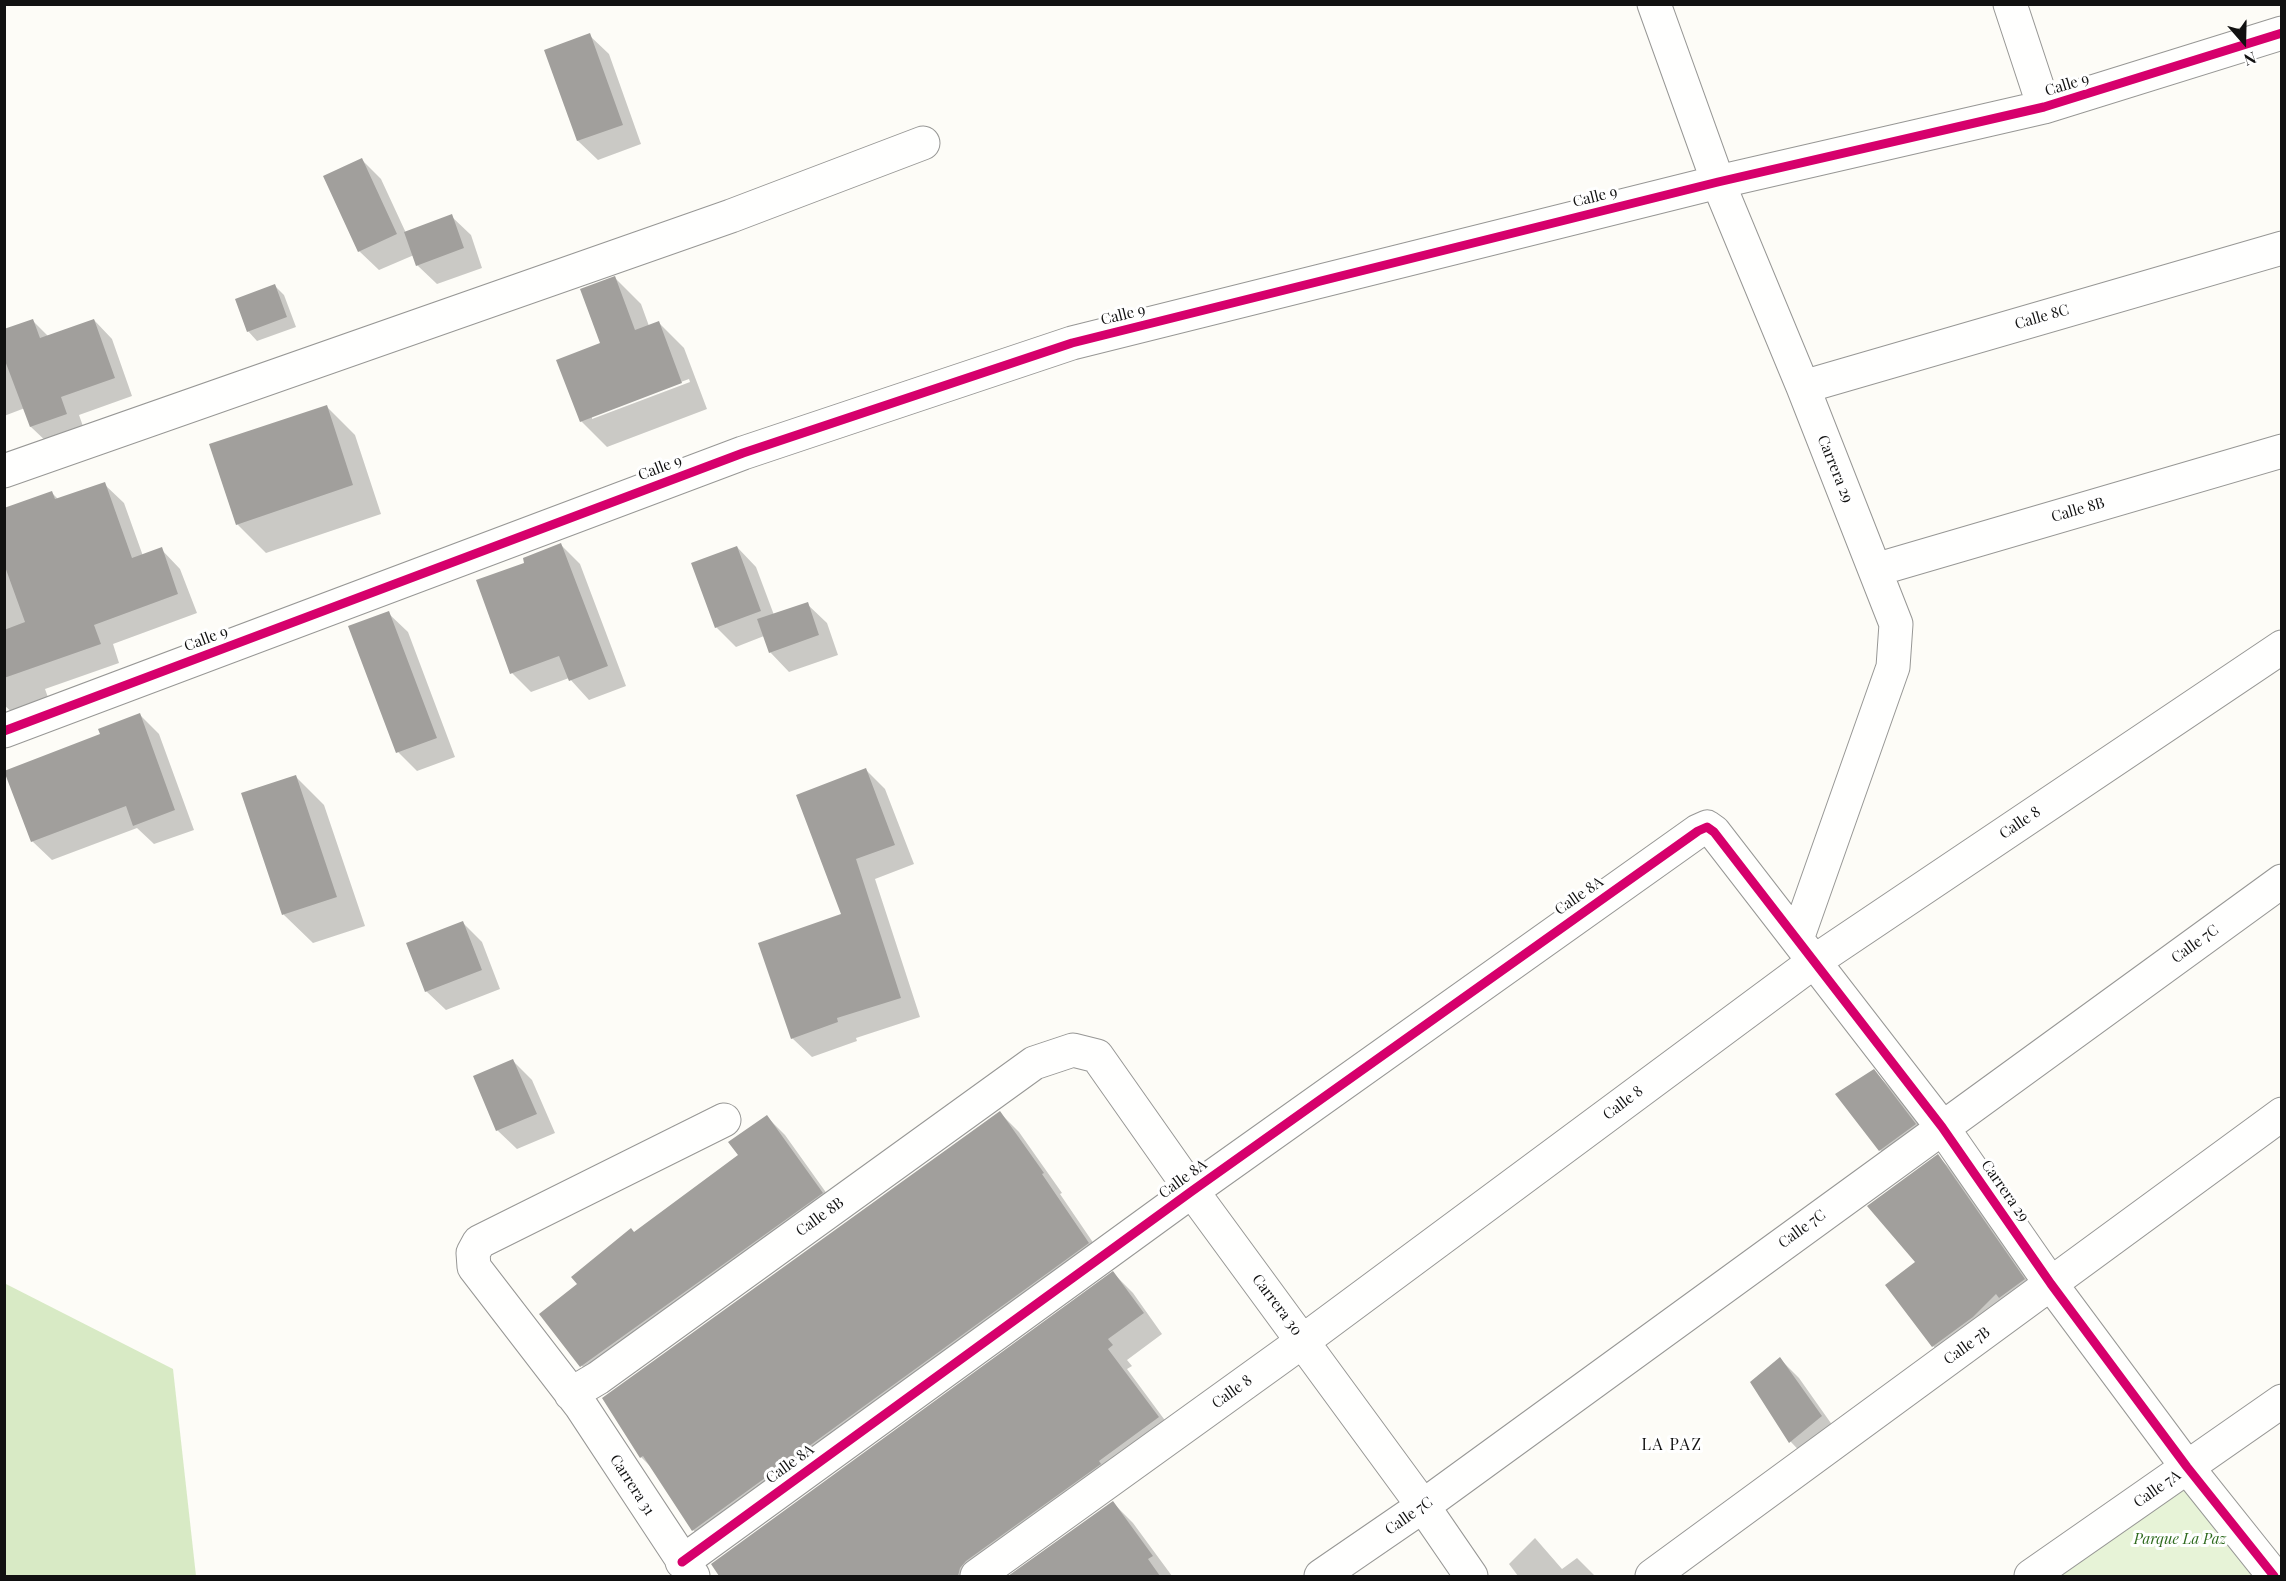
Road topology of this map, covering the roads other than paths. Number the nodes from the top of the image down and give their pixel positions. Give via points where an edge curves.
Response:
1 (1654, 4) edge
2 (2010, 4) edge
3 (2282, 33) edge
4 (2044, 107) junction
5 (923, 143) dead end
6 (1718, 182) junction
7 (2282, 248) edge
8 (1803, 387) junction
9 (2282, 451) edge
10 (4, 471) edge
11 (1875, 570) junction
12 (2282, 647) edge
13 (4, 731) edge
14 (1707, 827) joint
15 (2282, 881) edge
16 (1806, 950) junction
17 (1072, 1050) joint
18 (2282, 1114) edge
19 (723, 1120) dead end
20 (1942, 1127) junction
21 (1192, 1191) junction
22 (2051, 1284) junction
23 (1304, 1341) junction
24 (571, 1394) junction
25 (2282, 1401) edge
26 (2187, 1467) junction
27 (1423, 1506) junction
28 (687, 1569) edge
29 (977, 1576) edge
30 (1321, 1576) edge
31 (1471, 1576) edge
32 (1652, 1576) edge
33 (2031, 1576) edge
34 (2274, 1576) edge

1 - 6 street, Carrera 29
2 - 4 street
3 - 4 street, Calle 9
4 - 6 street, Calle 9
5 - 10 street via 731,216
6 - 8 street, Carrera 29
6 - 13 street, Calle 9 via 1072,343 742,453
7 - 8 street, Calle 8C
8 - 11 street, Carrera 29
9 - 11 street, Calle 8B
11 - 16 street, Carrera 29 via 1896,624 1893,667
12 - 16 street, Calle 8
14 - 16 street, Carrera 29
14 - 21 street, Calle 8A
15 - 20 street, Calle 7C
16 - 20 street, Carrera 29
16 - 23 street, Calle 8
17 - 21 street, Carrera 30 via 1097,1056
17 - 24 street, Calle 8B via 1034,1063
18 - 22 street, Calle 7B
19 - 24 street, Carrera 31 via 479,1242 473,1253 474,1267
20 - 22 street, Carrera 29
20 - 27 street, Calle 7C
21 - 23 street, Carrera 30
21 - 28 street, Calle 8A
22 - 26 street, Carrera 29
22 - 32 street, Calle 7B
23 - 27 street, Carrera 30
23 - 29 street, Calle 8
24 - 28 street, Carrera 31
25 - 26 street, Calle 7A
26 - 33 street, Calle 7A
26 - 34 street, Carrera 29
27 - 30 street, Calle 7C
27 - 31 street, Carrera 30

